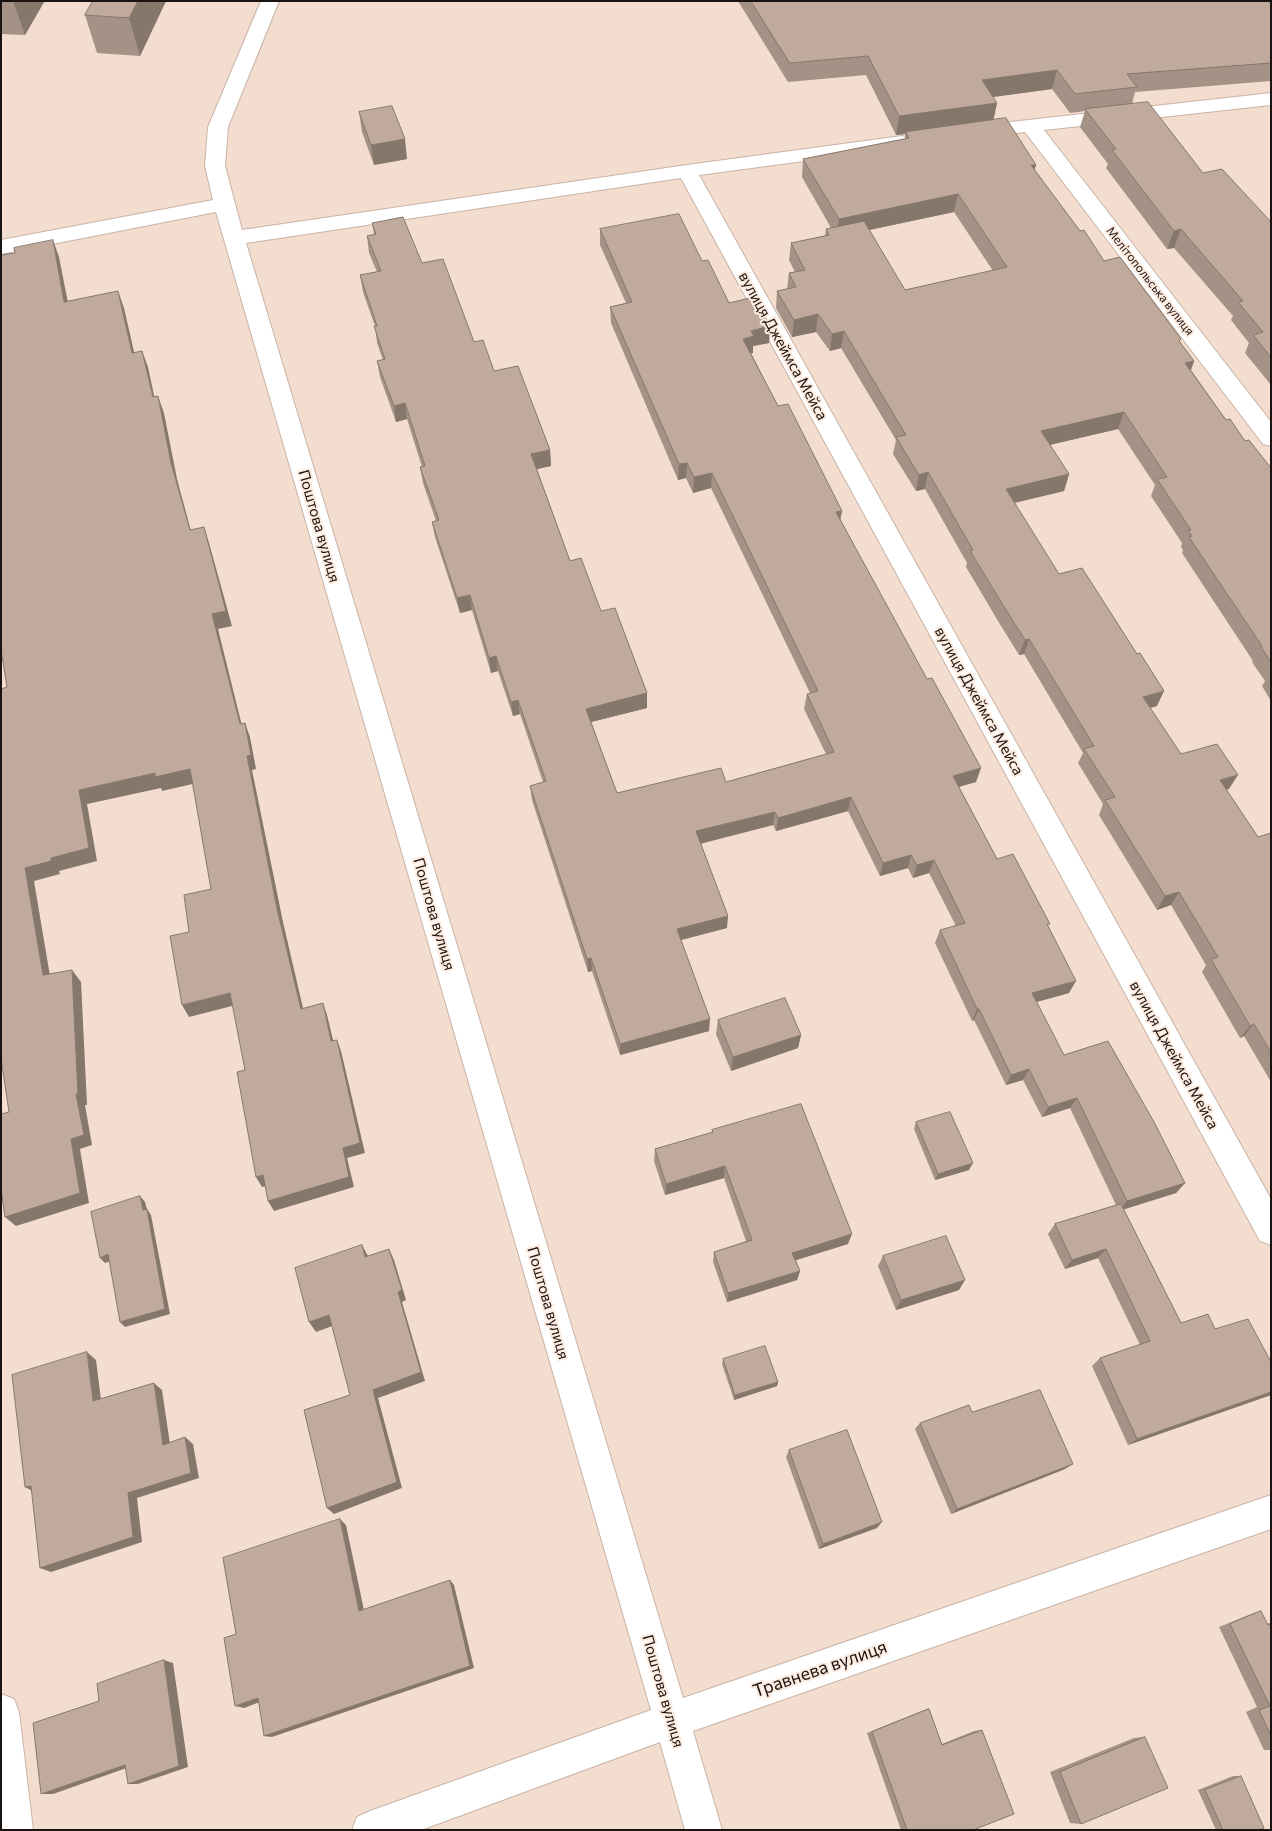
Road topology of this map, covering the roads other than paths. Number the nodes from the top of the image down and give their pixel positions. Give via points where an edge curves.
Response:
1 (270, 1) edge
2 (1271, 99) edge
3 (1030, 125) junction
4 (951, 136) edge
5 (922, 140) edge
6 (687, 171) junction
7 (224, 204) junction
8 (234, 238) junction
9 (1, 247) edge
10 (1271, 438) edge
11 (1271, 1230) edge
12 (1271, 1512) edge
13 (1, 1712) edge
14 (672, 1720) junction
15 (14, 1830) edge
16 (370, 1830) edge
17 (704, 1830) edge

1 - 7 street, Поштова вулиця via 218,126 215,166
2 - 3 street
3 - 4 street
3 - 10 street, Мелітопольська вулиця
5 - 6 street
6 - 8 street
6 - 11 street, вулиця Джеймса Мейса
7 - 8 street, Поштова вулиця
7 - 9 street
8 - 14 street, Поштова вулиця
12 - 14 street, Травнева вулиця
13 - 15 street
14 - 16 street, Травнева вулиця
14 - 17 street, Поштова вулиця

